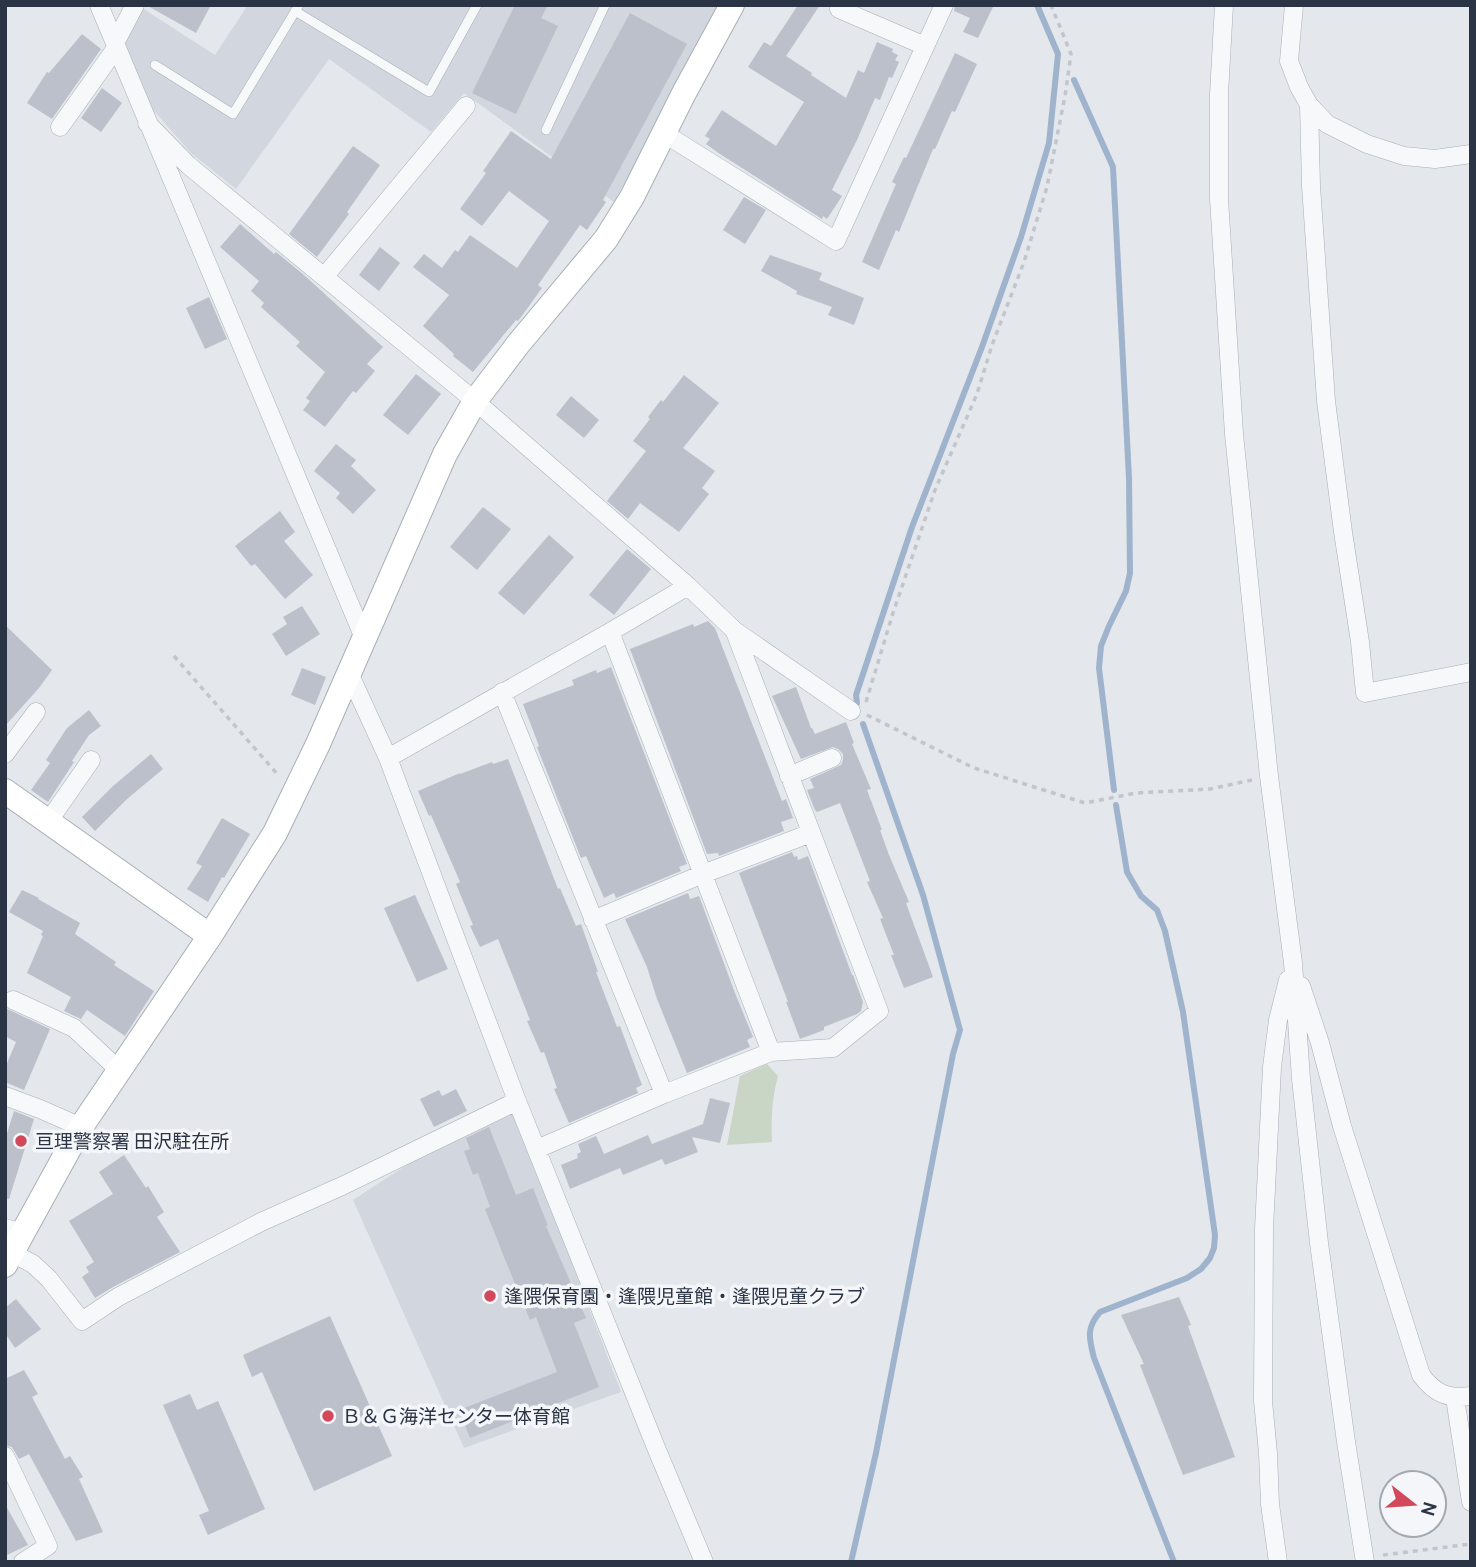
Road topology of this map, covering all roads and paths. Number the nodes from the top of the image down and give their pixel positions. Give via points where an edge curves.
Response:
1 (99, 5) edge
2 (135, 5) edge
3 (477, 5) edge
4 (606, 5) edge
5 (732, 5) edge
6 (841, 5) edge
7 (944, 5) edge
8 (1051, 5) edge
9 (1224, 5) edge
10 (1294, 5) edge
11 (297, 8) edge
12 (115, 45) junction
13 (925, 46) junction
14 (155, 65) dead end
15 (466, 106) dead end
16 (1309, 106) junction
17 (147, 123) junction
18 (60, 127) dead end
19 (546, 130) dead end
20 (665, 134) junction
21 (1471, 155) edge
22 (324, 277) junction
23 (475, 401) junction
24 (688, 586) junction
25 (735, 631) junction
26 (610, 632) junction
27 (364, 638) junction
28 (174, 656) dead end
29 (1471, 672) edge
30 (349, 673) junction
31 (502, 692) junction
32 (36, 712) dead end
33 (856, 712) junction
34 (5, 754) edge
35 (388, 758) junction
36 (832, 758) dead end
37 (91, 760) dead end
38 (789, 776) junction
39 (1269, 776) junction
40 (5, 791) edge
41 (294, 794) junction
42 (48, 822) junction
43 (811, 833) junction
44 (703, 874) junction
45 (593, 920) junction
46 (210, 936) junction
47 (1293, 963) junction
48 (13, 1000) dead end
49 (771, 1052) junction
50 (120, 1071) junction
51 (664, 1094) junction
52 (5, 1096) edge
53 (517, 1101) junction
54 (81, 1127) junction
55 (537, 1149) junction
56 (11, 1245) edge
57 (1463, 1397) edge
58 (5, 1456) edge
59 (1471, 1502) edge
60 (1471, 1544) edge
61 (1364, 1560) edge
62 (23, 1562) edge
63 (704, 1562) edge
64 (1278, 1562) edge

1 - 12 street
2 - 12 street
3 - 11 lane via 429,92
4 - 19 lane
5 - 20 street
6 - 13 street via 839,9
7 - 13 street
8 - 33 path via 1071,54 1047,187 977,394 935,490
9 - 39 street via 1219,199 1225,311
10 - 16 street via 1289,61
11 - 14 lane via 233,114
12 - 17 street
12 - 18 street
13 - 20 street via 836,241
15 - 22 street
16 - 21 street via 1327,124 1404,156
16 - 29 street via 1326,401 1365,693
17 - 22 street via 188,165
17 - 27 street
20 - 23 street via 606,239
22 - 23 street
23 - 24 street
23 - 27 street via 446,454
24 - 25 street
24 - 26 street
25 - 33 street
25 - 38 street
26 - 31 street
26 - 44 street
27 - 30 street
28 - 41 path
30 - 35 street
30 - 41 street
31 - 35 street
31 - 45 street
32 - 34 street
33 - 39 path via 974,768 1085,803 1136,793 1210,789
35 - 53 street
36 - 38 street
37 - 42 street
38 - 43 street
39 - 47 street
40 - 42 street
41 - 46 street via 275,833
42 - 46 street
43 - 44 street
43 - 49 street via 879,1011 833,1048
44 - 45 street
44 - 49 street
45 - 51 street
46 - 50 street
47 - 57 street via 1421,1375 1436,1391
47 - 61 street via 1319,1243
47 - 64 street via 1272,1067 1264,1229 1263,1401
48 - 50 street via 74,1028
49 - 51 street
50 - 54 street
51 - 55 street
52 - 54 street
53 - 55 street
53 - 56 street via 261,1222 118,1297 82,1321 49,1279
54 - 56 street
55 - 63 street
57 - 59 street
58 - 62 street via 48,1546
60 - 61 path

